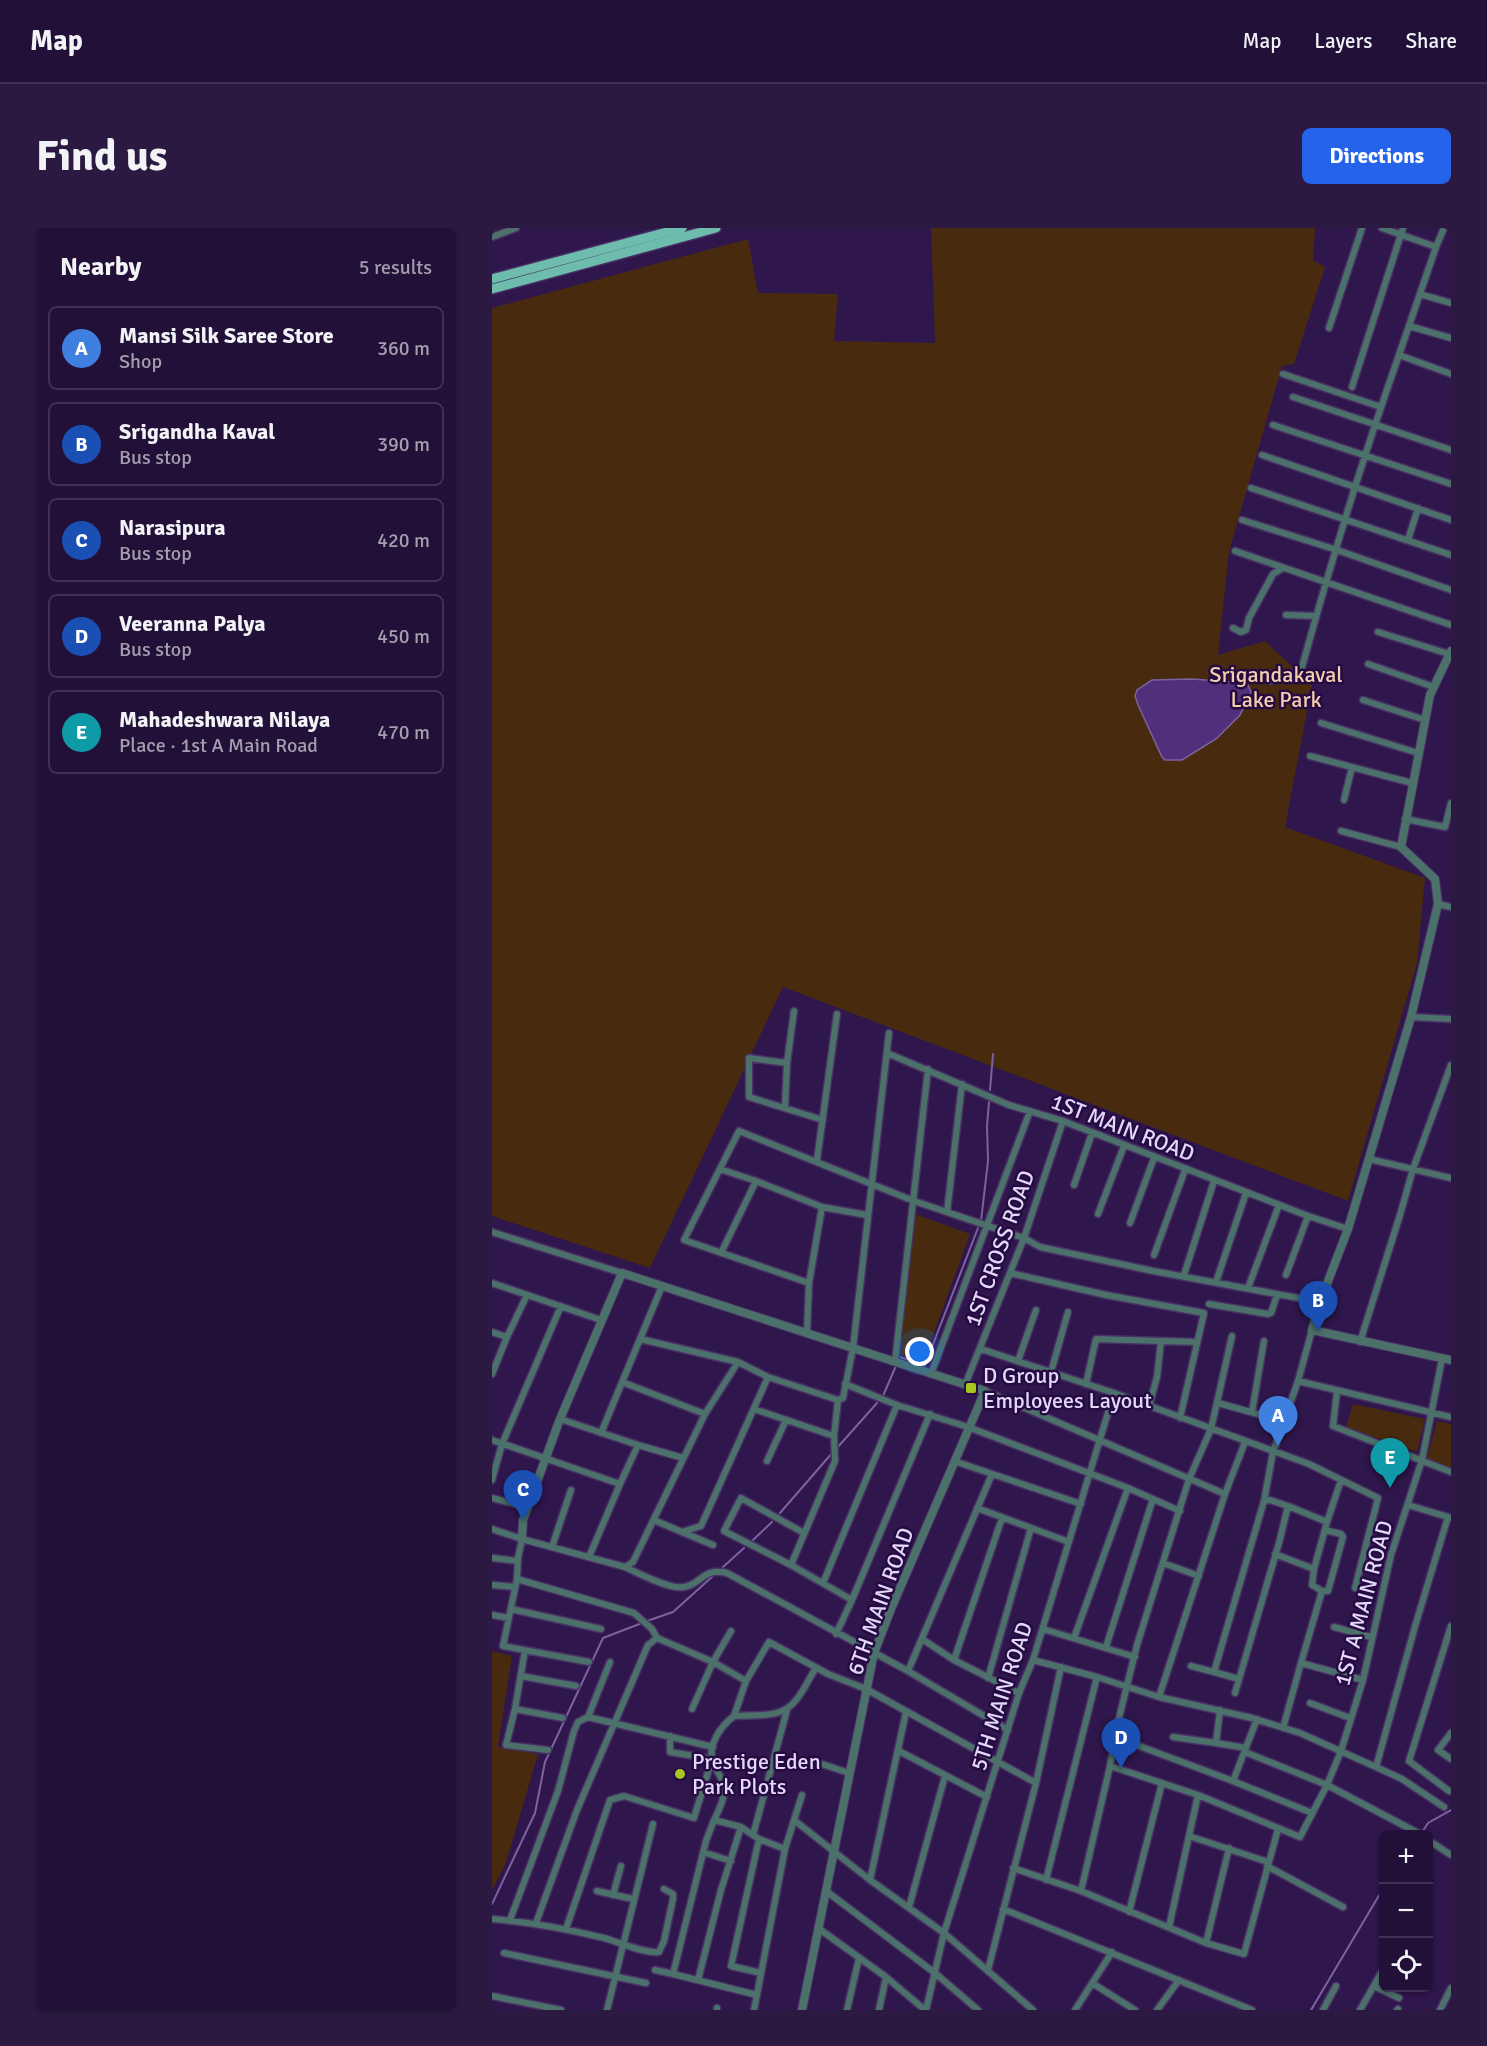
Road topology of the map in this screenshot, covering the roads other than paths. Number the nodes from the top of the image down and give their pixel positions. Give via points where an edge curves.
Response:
1 (516, 228) edge
2 (682, 228) edge
3 (716, 228) edge
4 (1362, 228) edge
5 (1382, 228) edge
6 (1444, 228) edge
7 (1402, 231) edge
8 (492, 237) edge
9 (1436, 247) junction
10 (492, 279) edge
11 (492, 289) edge
12 (1420, 294) junction
13 (1451, 303) edge
14 (1409, 326) junction
15 (1329, 328) dead end
16 (1451, 338) edge
17 (1399, 355) junction
18 (1283, 374) dead end
19 (1451, 374) edge
20 (1352, 387) dead end
21 (1293, 397) dead end
22 (1381, 407) junction
23 (1375, 424) junction
24 (1273, 425) dead end
25 (1451, 450) edge
26 (1262, 455) dead end
27 (1366, 455) junction
28 (1451, 484) edge
29 (1356, 487) junction
30 (1251, 488) dead end
31 (1418, 508) junction
32 (1242, 520) dead end
33 (1346, 520) junction
34 (1451, 520) edge
35 (1408, 540) junction
36 (1337, 550) junction
37 (1235, 551) dead end
38 (1451, 555) edge
39 (1283, 568) junction
40 (1326, 582) junction
41 (1451, 590) edge
42 (1287, 615) dead end
43 (1316, 616) junction
44 (1451, 625) edge
45 (1233, 628) dead end
46 (1378, 632) dead end
47 (1450, 652) edge
48 (1368, 663) dead end
49 (1270, 681) dead end
50 (1434, 687) junction
51 (1363, 700) dead end
52 (1425, 720) junction
53 (1321, 723) dead end
54 (1418, 753) junction
55 (1310, 756) dead end
56 (1352, 767) junction
57 (1412, 783) junction
58 (1344, 800) dead end
59 (1451, 803) edge
60 (1405, 819) junction
61 (1341, 831) dead end
62 (1401, 846) junction
63 (1438, 904) junction
64 (1451, 907) edge
65 (794, 1011) dead end
66 (837, 1014) dead end
67 (1411, 1017) junction
68 (1451, 1019) edge
69 (889, 1033) dead end
70 (887, 1053) junction
71 (787, 1063) junction
72 (1451, 1065) edge
73 (928, 1069) junction
74 (962, 1084) junction
75 (785, 1108) junction
76 (1029, 1111) junction
77 (823, 1120) junction
78 (1063, 1121) junction
79 (1092, 1133) junction
80 (1124, 1146) junction
81 (1154, 1158) junction
82 (1369, 1159) junction
83 (817, 1160) junction
84 (720, 1169) junction
85 (1413, 1169) junction
86 (1185, 1170) junction
87 (1451, 1178) edge
88 (756, 1180) junction
89 (1214, 1181) junction
90 (873, 1184) junction
91 (1074, 1185) dead end
92 (1246, 1192) junction
93 (914, 1201) junction
94 (1278, 1205) junction
95 (822, 1207) junction
96 (947, 1212) junction
97 (1098, 1214) dead end
98 (867, 1215) junction
99 (1308, 1216) junction
100 (1130, 1222) dead end
101 (988, 1226) junction
102 (1348, 1228) junction
103 (493, 1232) edge
104 (1024, 1238) junction
105 (492, 1240) edge
106 (721, 1253) junction
107 (1154, 1256) dead end
108 (621, 1273) junction
109 (1010, 1273) junction
110 (1184, 1275) junction
111 (1286, 1275) dead end
112 (1216, 1282) junction
113 (492, 1283) edge
114 (809, 1283) junction
115 (662, 1286) junction
116 (1248, 1288) junction
117 (527, 1295) junction
118 (1277, 1295) junction
119 (1320, 1302) junction
120 (1209, 1304) dead end
121 (561, 1306) junction
122 (1036, 1310) dead end
123 (1068, 1312) dead end
124 (601, 1320) junction
125 (1312, 1330) junction
126 (492, 1332) edge
127 (807, 1332) junction
128 (1232, 1336) dead end
129 (507, 1337) junction
130 (640, 1339) junction
131 (1161, 1341) junction
132 (1264, 1341) dead end
133 (1196, 1342) junction
134 (1360, 1342) junction
135 (853, 1348) junction
136 (981, 1349) junction
137 (1442, 1359) junction
138 (1451, 1360) edge
139 (1018, 1361) junction
140 (738, 1362) junction
141 (895, 1362) junction
142 (1051, 1372) junction
143 (492, 1374) edge
144 (931, 1374) junction
145 (768, 1377) junction
146 (1298, 1381) junction
147 (622, 1382) junction
148 (845, 1384) junction
149 (1086, 1384) junction
150 (965, 1385) junction
151 (985, 1391) junction
152 (1337, 1391) junction
153 (1114, 1393) junction
154 (838, 1400) junction
155 (1218, 1403) junction
156 (897, 1406) junction
157 (1149, 1406) junction
158 (754, 1409) junction
159 (1252, 1412) junction
160 (1432, 1413) junction
161 (705, 1414) junction
162 (930, 1414) junction
163 (1451, 1417) edge
164 (1180, 1418) junction
165 (560, 1419) junction
166 (786, 1420) junction
167 (1283, 1421) junction
168 (968, 1427) junction
169 (1211, 1429) junction
170 (601, 1433) junction
171 (834, 1436) junction
172 (492, 1440) edge
173 (1101, 1441) junction
174 (1245, 1442) junction
175 (502, 1444) junction
176 (638, 1445) junction
177 (1273, 1452) junction
178 (683, 1458) junction
179 (545, 1460) junction
180 (1422, 1460) junction
181 (767, 1461) dead end
182 (954, 1461) junction
183 (1451, 1472) edge
184 (992, 1474) junction
185 (1090, 1474) junction
186 (1189, 1479) junction
187 (492, 1480) edge
188 (1341, 1480) junction
189 (620, 1484) junction
190 (1128, 1488) junction
191 (571, 1490) dead end
192 (1225, 1494) junction
193 (492, 1498) edge
194 (1153, 1499) junction
195 (1264, 1501) junction
196 (1081, 1504) junction
197 (1408, 1505) junction
198 (1288, 1506) junction
199 (527, 1507) junction
200 (978, 1508) junction
201 (1180, 1511) junction
202 (1450, 1517) edge
203 (1002, 1518) junction
204 (654, 1520) junction
205 (1326, 1526) junction
206 (1031, 1528) junction
207 (492, 1529) edge
208 (682, 1532) junction
209 (804, 1533) junction
210 (522, 1539) junction
211 (1069, 1542) junction
212 (713, 1545) dead end
213 (552, 1547) junction
214 (1275, 1554) junction
215 (589, 1557) junction
216 (492, 1558) edge
217 (518, 1561) junction
218 (1163, 1563) junction
219 (790, 1565) junction
220 (625, 1568) junction
221 (1314, 1569) junction
222 (1198, 1576) junction
223 (517, 1579) junction
224 (823, 1582) junction
225 (492, 1585) edge
226 (515, 1587) junction
227 (1355, 1588) dead end
228 (1322, 1591) junction
229 (852, 1600) junction
230 (511, 1609) junction
231 (492, 1615) edge
232 (508, 1618) junction
233 (1451, 1626) edge
234 (1334, 1627) dead end
235 (601, 1629) dead end
236 (1043, 1629) junction
237 (731, 1632) dead end
238 (836, 1634) junction
239 (1371, 1637) junction
240 (657, 1638) junction
241 (1074, 1638) junction
242 (922, 1639) junction
243 (1106, 1647) junction
244 (525, 1650) junction
245 (874, 1653) junction
246 (1135, 1657) junction
247 (954, 1660) junction
248 (1033, 1660) junction
249 (590, 1662) dead end
250 (610, 1662) dead end
251 (713, 1662) junction
252 (1301, 1663) junction
253 (1191, 1666) dead end
254 (1061, 1667) junction
255 (816, 1668) junction
256 (908, 1671) junction
257 (1214, 1672) junction
258 (521, 1676) junction
259 (1097, 1677) junction
260 (988, 1678) junction
261 (1239, 1679) junction
262 (1363, 1680) junction
263 (746, 1681) junction
264 (576, 1686) dead end
265 (1126, 1687) junction
266 (866, 1689) junction
267 (1019, 1693) junction
268 (1235, 1693) dead end
269 (1159, 1697) junction
270 (1310, 1703) dead end
271 (515, 1709) junction
272 (692, 1709) dead end
273 (787, 1710) junction
274 (1220, 1710) junction
275 (906, 1712) junction
276 (734, 1716) junction
277 (588, 1717) junction
278 (562, 1718) dead end
279 (1350, 1718) junction
280 (1257, 1719) junction
281 (614, 1722) junction
282 (1282, 1728) junction
283 (1008, 1731) junction
284 (1451, 1733) edge
285 (670, 1736) junction
286 (1115, 1737) junction
287 (1173, 1737) dead end
288 (1216, 1743) junction
289 (713, 1747) junction
290 (548, 1750) dead end
291 (1245, 1750) junction
292 (899, 1751) junction
293 (1341, 1751) junction
294 (712, 1759) junction
295 (1451, 1759) edge
296 (816, 1762) dead end
297 (998, 1764) junction
298 (1110, 1766) junction
299 (1376, 1767) junction
300 (849, 1773) junction
301 (945, 1776) junction
302 (1233, 1781) junction
303 (1036, 1783) junction
304 (1162, 1783) junction
305 (1327, 1785) junction
306 (1449, 1791) dead end
307 (1198, 1795) junction
308 (802, 1796) dead end
309 (987, 1797) junction
310 (1444, 1807) dead end
311 (1312, 1813) junction
312 (714, 1820) junction
313 (794, 1820) junction
314 (652, 1824) dead end
315 (741, 1827) junction
316 (1278, 1829) junction
317 (1411, 1830) edge
318 (1189, 1836) junction
319 (756, 1837) junction
320 (1433, 1843) edge
321 (1229, 1848) junction
322 (785, 1849) junction
323 (835, 1851) junction
324 (703, 1852) junction
325 (1451, 1855) edge
326 (731, 1861) junction
327 (1267, 1864) junction
328 (621, 1866) dead end
329 (1013, 1868) junction
330 (870, 1880) junction
331 (1046, 1880) junction
332 (664, 1889) dead end
333 (597, 1891) dead end
334 (826, 1891) junction
335 (1081, 1892) junction
336 (613, 1895) junction
337 (633, 1899) junction
338 (909, 1907) junction
339 (1343, 1907) dead end
340 (1004, 1909) junction
341 (1129, 1912) junction
342 (492, 1919) edge
343 (510, 1920) junction
344 (536, 1923) junction
345 (1168, 1927) junction
346 (818, 1928) junction
347 (566, 1929) junction
348 (944, 1933) junction
349 (622, 1943) junction
350 (1206, 1943) junction
351 (1112, 1952) junction
352 (504, 1953) dead end
353 (859, 1958) junction
354 (655, 1970) dead end
355 (988, 1970) junction
356 (761, 1973) junction
357 (934, 1973) junction
358 (673, 1974) junction
359 (615, 1976) junction
360 (1379, 1976) edge
361 (886, 1977) junction
362 (698, 1980) junction
363 (1179, 1980) junction
364 (646, 1983) dead end
365 (1092, 1983) junction
366 (1336, 1986) dead end
367 (1374, 1986) junction
368 (1451, 1988) edge
369 (757, 1995) junction
370 (492, 1996) edge
371 (1399, 1998) dead end
372 (540, 2008) edge
373 (561, 2010) edge
374 (607, 2010) edge
375 (754, 2010) edge
376 (802, 2010) edge
377 (847, 2010) edge
378 (879, 2010) edge
379 (926, 2010) edge
380 (978, 2010) edge
381 (1033, 2010) edge
382 (1075, 2010) edge
383 (1135, 2010) edge
384 (1157, 2010) edge
385 (1252, 2010) edge
386 (1323, 2010) edge
387 (1360, 2010) edge
388 (1440, 2010) edge

1 - 8 street
2 - 10 main road
3 - 11 main road
4 - 15 street
5 - 7 street
6 - 9 street
7 - 9 street
7 - 20 street
9 - 12 street
12 - 13 street
12 - 14 street
14 - 16 street
14 - 17 street
17 - 19 street
17 - 22 street
18 - 22 street
21 - 23 street
22 - 23 street
23 - 25 street
23 - 27 street
24 - 27 street
26 - 29 street
27 - 28 street
27 - 29 street
29 - 31 street
29 - 33 street
30 - 33 street
31 - 34 street
31 - 35 street
32 - 36 street
33 - 35 street
33 - 36 street
35 - 38 street
36 - 40 street
36 - 41 street
37 - 39 street
39 - 40 street
39 - 45 street via 1273,574 1246,630
40 - 43 street
40 - 44 street
42 - 43 street
43 - 49 street via 1302,667
46 - 47 street
47 - 50 street
48 - 50 street
50 - 52 street
51 - 52 street
52 - 54 street
53 - 54 street
54 - 57 street
55 - 56 street
56 - 57 street
56 - 58 street
57 - 60 street
59 - 60 street via 1445,828
60 - 62 street
61 - 62 street
62 - 63 street via 1435,879
63 - 64 street
63 - 67 street
65 - 71 street
66 - 77 street
67 - 68 street
67 - 82 street
69 - 70 street
70 - 73 street, 1ST MAIN ROAD
70 - 90 street
71 - 75 street
71 - 75 street via 749,1058 749,1097
72 - 85 street
73 - 74 street, 1ST MAIN ROAD
73 - 93 street
74 - 76 street, 1ST MAIN ROAD
74 - 96 street
75 - 77 street
76 - 78 street, 1ST MAIN ROAD
76 - 101 street
77 - 83 street
78 - 79 street, 1ST MAIN ROAD
78 - 104 street, 1ST CROSS ROAD
79 - 80 street, 1ST MAIN ROAD
79 - 91 street
80 - 81 street, 1ST MAIN ROAD
80 - 97 street
81 - 86 street, 1ST MAIN ROAD
81 - 100 street
82 - 85 street
82 - 102 street
83 - 84 street via 739,1131
83 - 90 street
84 - 88 street
84 - 106 street via 684,1240
85 - 87 street
85 - 134 street
86 - 89 street, 1ST MAIN ROAD
86 - 107 street
88 - 95 street
88 - 106 street
89 - 92 street, 1ST MAIN ROAD
89 - 110 street
90 - 93 street
90 - 98 street
92 - 94 street, 1ST MAIN ROAD
92 - 112 street
93 - 96 street
93 - 141 street
94 - 99 street, 1ST MAIN ROAD
94 - 116 street
95 - 98 street
95 - 114 street
96 - 101 street
98 - 135 street
99 - 102 street, 1ST MAIN ROAD
99 - 111 street
101 - 104 street
101 - 144 street
102 - 119 street
103 - 105 street
103 - 108 street
104 - 109 street, 1ST CROSS ROAD
104 - 110 street via 1040,1247
106 - 114 street
108 - 115 street
108 - 124 street
109 - 133 street via 1204,1313
109 - 136 street, 1ST CROSS ROAD
110 - 112 street
112 - 116 street
113 - 117 street
114 - 127 street
115 - 127 street
115 - 130 street
116 - 118 street
117 - 121 street
117 - 129 street
118 - 119 street
118 - 120 street via 1268,1314
119 - 125 street
121 - 124 street
121 - 175 street
122 - 139 street
123 - 142 street
124 - 165 street
125 - 134 street
125 - 146 street
126 - 129 street
127 - 135 street
128 - 155 street
129 - 143 street
130 - 140 street
130 - 147 street
131 - 133 street
131 - 149 street via 1096,1339
131 - 157 street
132 - 159 street
133 - 164 street
134 - 137 street
135 - 141 street
135 - 148 street
136 - 139 street
136 - 150 street, 1ST CROSS ROAD
137 - 138 street
137 - 160 street, 1ST A MAIN ROAD
139 - 142 street
140 - 145 street
140 - 161 street
141 - 144 street
142 - 149 street
144 - 150 street
145 - 154 street
145 - 158 street
146 - 152 street
146 - 167 street
147 - 161 street
147 - 170 street
148 - 154 street via 843,1398
148 - 156 street
149 - 153 street
150 - 151 street
151 - 168 street, 6TH MAIN ROAD
151 - 173 street
152 - 160 street
152 - 180 street via 1333,1426
153 - 157 street
153 - 173 street, 5TH MAIN ROAD
154 - 171 street
155 - 159 street
155 - 169 street
156 - 162 street
156 - 224 street
157 - 164 street
158 - 166 street
158 - 208 street via 701,1526
159 - 167 street
160 - 163 street
160 - 180 street, 1ST A MAIN ROAD
161 - 178 street
162 - 168 street
162 - 229 street
164 - 169 street
165 - 170 street
165 - 179 street
166 - 171 street
166 - 181 street
167 - 177 street
168 - 182 street, 6TH MAIN ROAD
168 - 185 street
169 - 174 street
169 - 186 street
170 - 176 street
171 - 209 street via 835,1461
172 - 175 street
173 - 185 street, 5TH MAIN ROAD
173 - 186 street
174 - 177 street
174 - 192 street
175 - 179 street
175 - 187 street
176 - 178 street
176 - 189 street
177 - 188 street
177 - 195 street
178 - 204 street
179 - 189 street
179 - 199 street
180 - 183 street
180 - 197 street, 1ST A MAIN ROAD
182 - 184 street
182 - 245 street, 6TH MAIN ROAD
184 - 196 street
184 - 200 street
185 - 190 street
185 - 196 street, 5TH MAIN ROAD
186 - 192 street
186 - 201 street
188 - 205 street
188 - 227 street via 1378,1498
189 - 215 street
190 - 194 street
190 - 241 street
191 - 213 street
192 - 222 street
193 - 199 street
194 - 201 street
194 - 243 street
195 - 198 street
195 - 257 street
196 - 211 street, 5TH MAIN ROAD
197 - 202 street
197 - 239 street, 1ST A MAIN ROAD
198 - 205 street
198 - 214 street
199 - 210 street
200 - 203 street
200 - 242 street
201 - 218 street
202 - 299 street
203 - 206 street
203 - 247 street
204 - 208 street
204 - 220 street via 633,1562
205 - 221 street
205 - 228 street via 1343,1537 1328,1591
206 - 211 street
206 - 260 street
207 - 210 street
208 - 212 street
209 - 219 street
209 - 219 street via 741,1498 724,1532
210 - 213 street
210 - 217 street
211 - 236 street, 5TH MAIN ROAD
213 - 215 street
214 - 221 street
214 - 261 street
215 - 220 street
216 - 217 street
217 - 223 street
218 - 222 street
218 - 246 street
219 - 224 street
220 - 238 street via 676,1587 686,1587 714,1571 727,1573
221 - 228 street via 1312,1585
222 - 269 street
223 - 226 street
223 - 240 street via 634,1613
224 - 229 street
225 - 226 street
226 - 230 street
228 - 252 street
229 - 238 street
230 - 232 street
230 - 235 street
231 - 232 street
232 - 244 street via 503,1646
233 - 306 street via 1409,1761
234 - 239 street
236 - 241 street
236 - 248 street, 5TH MAIN ROAD
237 - 251 street
238 - 245 street
239 - 262 street, 1ST A MAIN ROAD
240 - 251 street
240 - 281 street via 648,1645
241 - 243 street
242 - 247 street
242 - 256 street
243 - 246 street
244 - 249 street
244 - 258 street
245 - 256 street
245 - 266 street, 6TH MAIN ROAD
246 - 265 street
247 - 260 street
248 - 254 street
248 - 267 street, 5TH MAIN ROAD
250 - 277 street
251 - 263 street
251 - 272 street
252 - 262 street
252 - 282 street
253 - 257 street
254 - 259 street
254 - 303 street
255 - 263 street via 769,1642
255 - 266 street
255 - 273 street
256 - 283 street
257 - 261 street
258 - 264 street
258 - 271 street
259 - 265 street
259 - 331 street
260 - 267 street
261 - 268 street
262 - 279 street, 1ST A MAIN ROAD
263 - 276 street
265 - 269 street
265 - 286 street
266 - 275 street
266 - 300 street, 6TH MAIN ROAD
267 - 283 street, 5TH MAIN ROAD
269 - 274 street
270 - 279 street
271 - 278 street
271 - 290 street via 506,1745
273 - 276 street
273 - 319 street
274 - 280 street
274 - 288 street
275 - 292 street
275 - 297 street
276 - 289 street via 719,1731
277 - 281 street
277 - 343 street via 578,1722 574,1731 558,1791
279 - 293 street, 1ST A MAIN ROAD
280 - 282 street
280 - 291 street
281 - 285 street
281 - 344 street
282 - 293 street
283 - 297 street, 5TH MAIN ROAD
284 - 295 street via 1438,1750
285 - 289 street
285 - 294 street via 670,1752
286 - 298 street
286 - 302 street
287 - 288 street
288 - 291 street
289 - 294 street
291 - 302 street
291 - 305 street
292 - 301 street
292 - 330 street
293 - 299 street
293 - 305 street, 1ST A MAIN ROAD
294 - 312 street via 723,1781 724,1793
294 - 347 street via 694,1818 624,1797 610,1800
296 - 300 street
297 - 303 street
297 - 309 street, 5TH MAIN ROAD
298 - 304 street
298 - 335 street
299 - 310 street
300 - 323 street, 6TH MAIN ROAD
301 - 309 street
301 - 338 street
302 - 311 street
303 - 329 street
304 - 307 street
304 - 341 street
305 - 311 street, 1ST A MAIN ROAD
305 - 317 street
307 - 316 street
307 - 318 street
308 - 313 street
309 - 348 street, 5TH MAIN ROAD
311 - 316 street, 1ST A MAIN ROAD via 1300,1837
312 - 315 street
312 - 324 street
313 - 322 street
313 - 323 street
314 - 337 street
315 - 319 street
315 - 326 street
316 - 327 street
318 - 321 street
318 - 345 street
319 - 322 street
319 - 356 street via 731,1966
320 - 325 street
321 - 327 street
321 - 350 street
322 - 356 street
323 - 330 street
323 - 334 street, 6TH MAIN ROAD
324 - 326 street
324 - 358 street
326 - 362 street
327 - 339 street
327 - 350 street via 1244,1954
328 - 336 street
329 - 331 street
329 - 340 street
330 - 338 street
331 - 335 street
332 - 349 street via 673,1894 673,1899 659,1952
333 - 336 street
334 - 346 street, 6TH MAIN ROAD
334 - 357 street
335 - 341 street
336 - 337 street
337 - 349 street
338 - 348 street
340 - 351 street
340 - 355 street
341 - 345 street
342 - 343 street
343 - 344 street
344 - 347 street
345 - 350 street
346 - 353 street
346 - 376 street, 6TH MAIN ROAD
347 - 349 street
348 - 355 street
348 - 357 street, 5TH MAIN ROAD
349 - 359 street
351 - 363 street
351 - 365 street
352 - 359 street
353 - 361 street
353 - 377 street
354 - 358 street
355 - 381 street
356 - 369 street
357 - 379 street, 5TH MAIN ROAD
357 - 380 street
358 - 362 street
359 - 364 street
359 - 374 street
360 - 367 street
361 - 378 street
361 - 379 street
362 - 369 street
363 - 384 street
363 - 385 street
365 - 382 street
365 - 383 street
366 - 386 street
367 - 371 street
367 - 387 street
368 - 388 street
369 - 375 street
370 - 372 street
372 - 373 street

